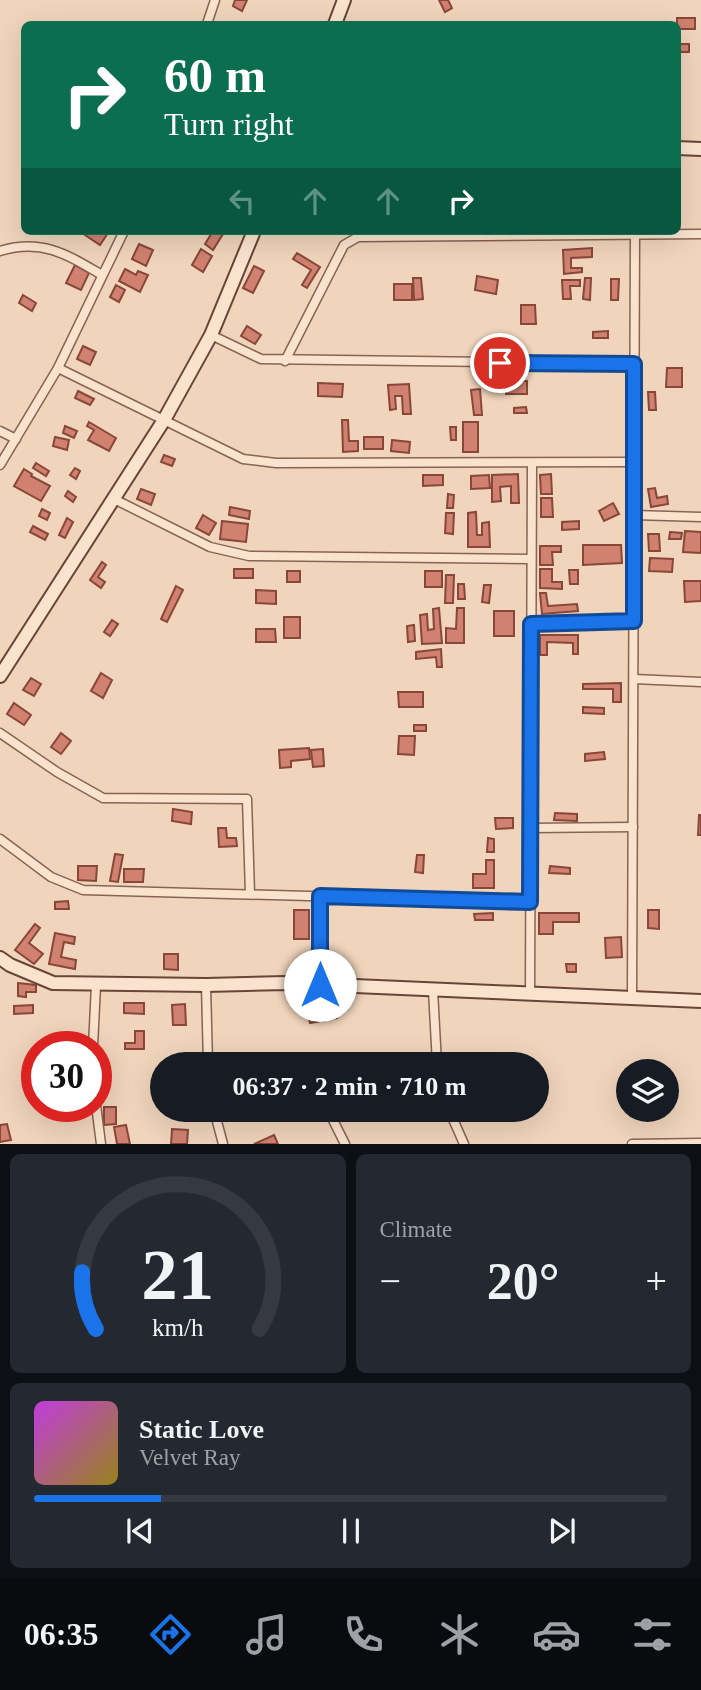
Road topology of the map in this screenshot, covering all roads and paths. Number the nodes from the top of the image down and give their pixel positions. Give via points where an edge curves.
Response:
1 (215, 0) edge
2 (344, 0) edge
3 (208, 21) edge
4 (336, 21) edge
5 (681, 148) edge
6 (701, 149) edge
7 (681, 234) edge
8 (701, 234) edge
9 (122, 235) edge
10 (252, 235) edge
11 (543, 235) edge
12 (635, 235) edge
13 (0, 251) edge
14 (102, 275) junction
15 (211, 335) junction
16 (285, 361) junction
17 (634, 364) junction
18 (58, 368) junction
19 (164, 420) junction
20 (0, 431) edge
21 (16, 439) junction
22 (634, 462) junction
23 (532, 463) junction
24 (0, 465) edge
25 (114, 499) junction
26 (634, 516) junction
27 (701, 517) edge
28 (531, 559) junction
29 (634, 621) junction
30 (531, 624) junction
31 (0, 676) edge
32 (634, 680) junction
33 (701, 682) edge
34 (0, 733) edge
35 (530, 828) junction
36 (634, 828) junction
37 (0, 839) edge
38 (250, 894) junction
39 (320, 896) junction
40 (530, 902) junction
41 (0, 958) edge
42 (96, 985) junction
43 (206, 985) junction
44 (320, 985) junction
45 (433, 989) junction
46 (530, 994) junction
47 (632, 998) junction
48 (701, 1001) edge
49 (94, 1031) edge
50 (208, 1052) edge
51 (436, 1052) edge
52 (98, 1122) edge
53 (217, 1122) edge
54 (334, 1122) edge
55 (455, 1122) edge
56 (701, 1143) edge
57 (101, 1144) edge
58 (223, 1144) edge
59 (345, 1144) edge
60 (464, 1144) edge
61 (632, 1144) edge

1 - 3 street
2 - 4 street
5 - 6 street
7 - 8 street
9 - 14 street
10 - 15 street
11 - 16 street via 358,237 344,245
12 - 17 street
13 - 14 street via 39,246 67,255
14 - 18 street
15 - 16 street via 261,359
15 - 19 street
16 - 17 street
17 - 22 street
18 - 19 street
18 - 21 street
19 - 23 street via 243,459 276,463
19 - 25 street
20 - 21 street
21 - 24 street
22 - 23 street
22 - 26 street
23 - 28 street
25 - 28 street via 210,547 249,556
25 - 31 street
26 - 27 street
26 - 29 street
28 - 30 street
29 - 30 street
29 - 32 street
30 - 35 street
32 - 33 street
32 - 36 street
34 - 38 street via 103,798 247,799
35 - 36 street
35 - 40 street
36 - 47 street
37 - 38 street via 51,877 83,890
38 - 39 street
39 - 40 street
39 - 44 street
40 - 46 street
41 - 42 street via 53,984
42 - 43 street
42 - 49 street
43 - 44 street
43 - 50 street
44 - 45 street
45 - 46 street
45 - 51 street
46 - 47 street
47 - 48 street
52 - 57 street
53 - 58 street
54 - 59 street
55 - 60 street
56 - 61 street

